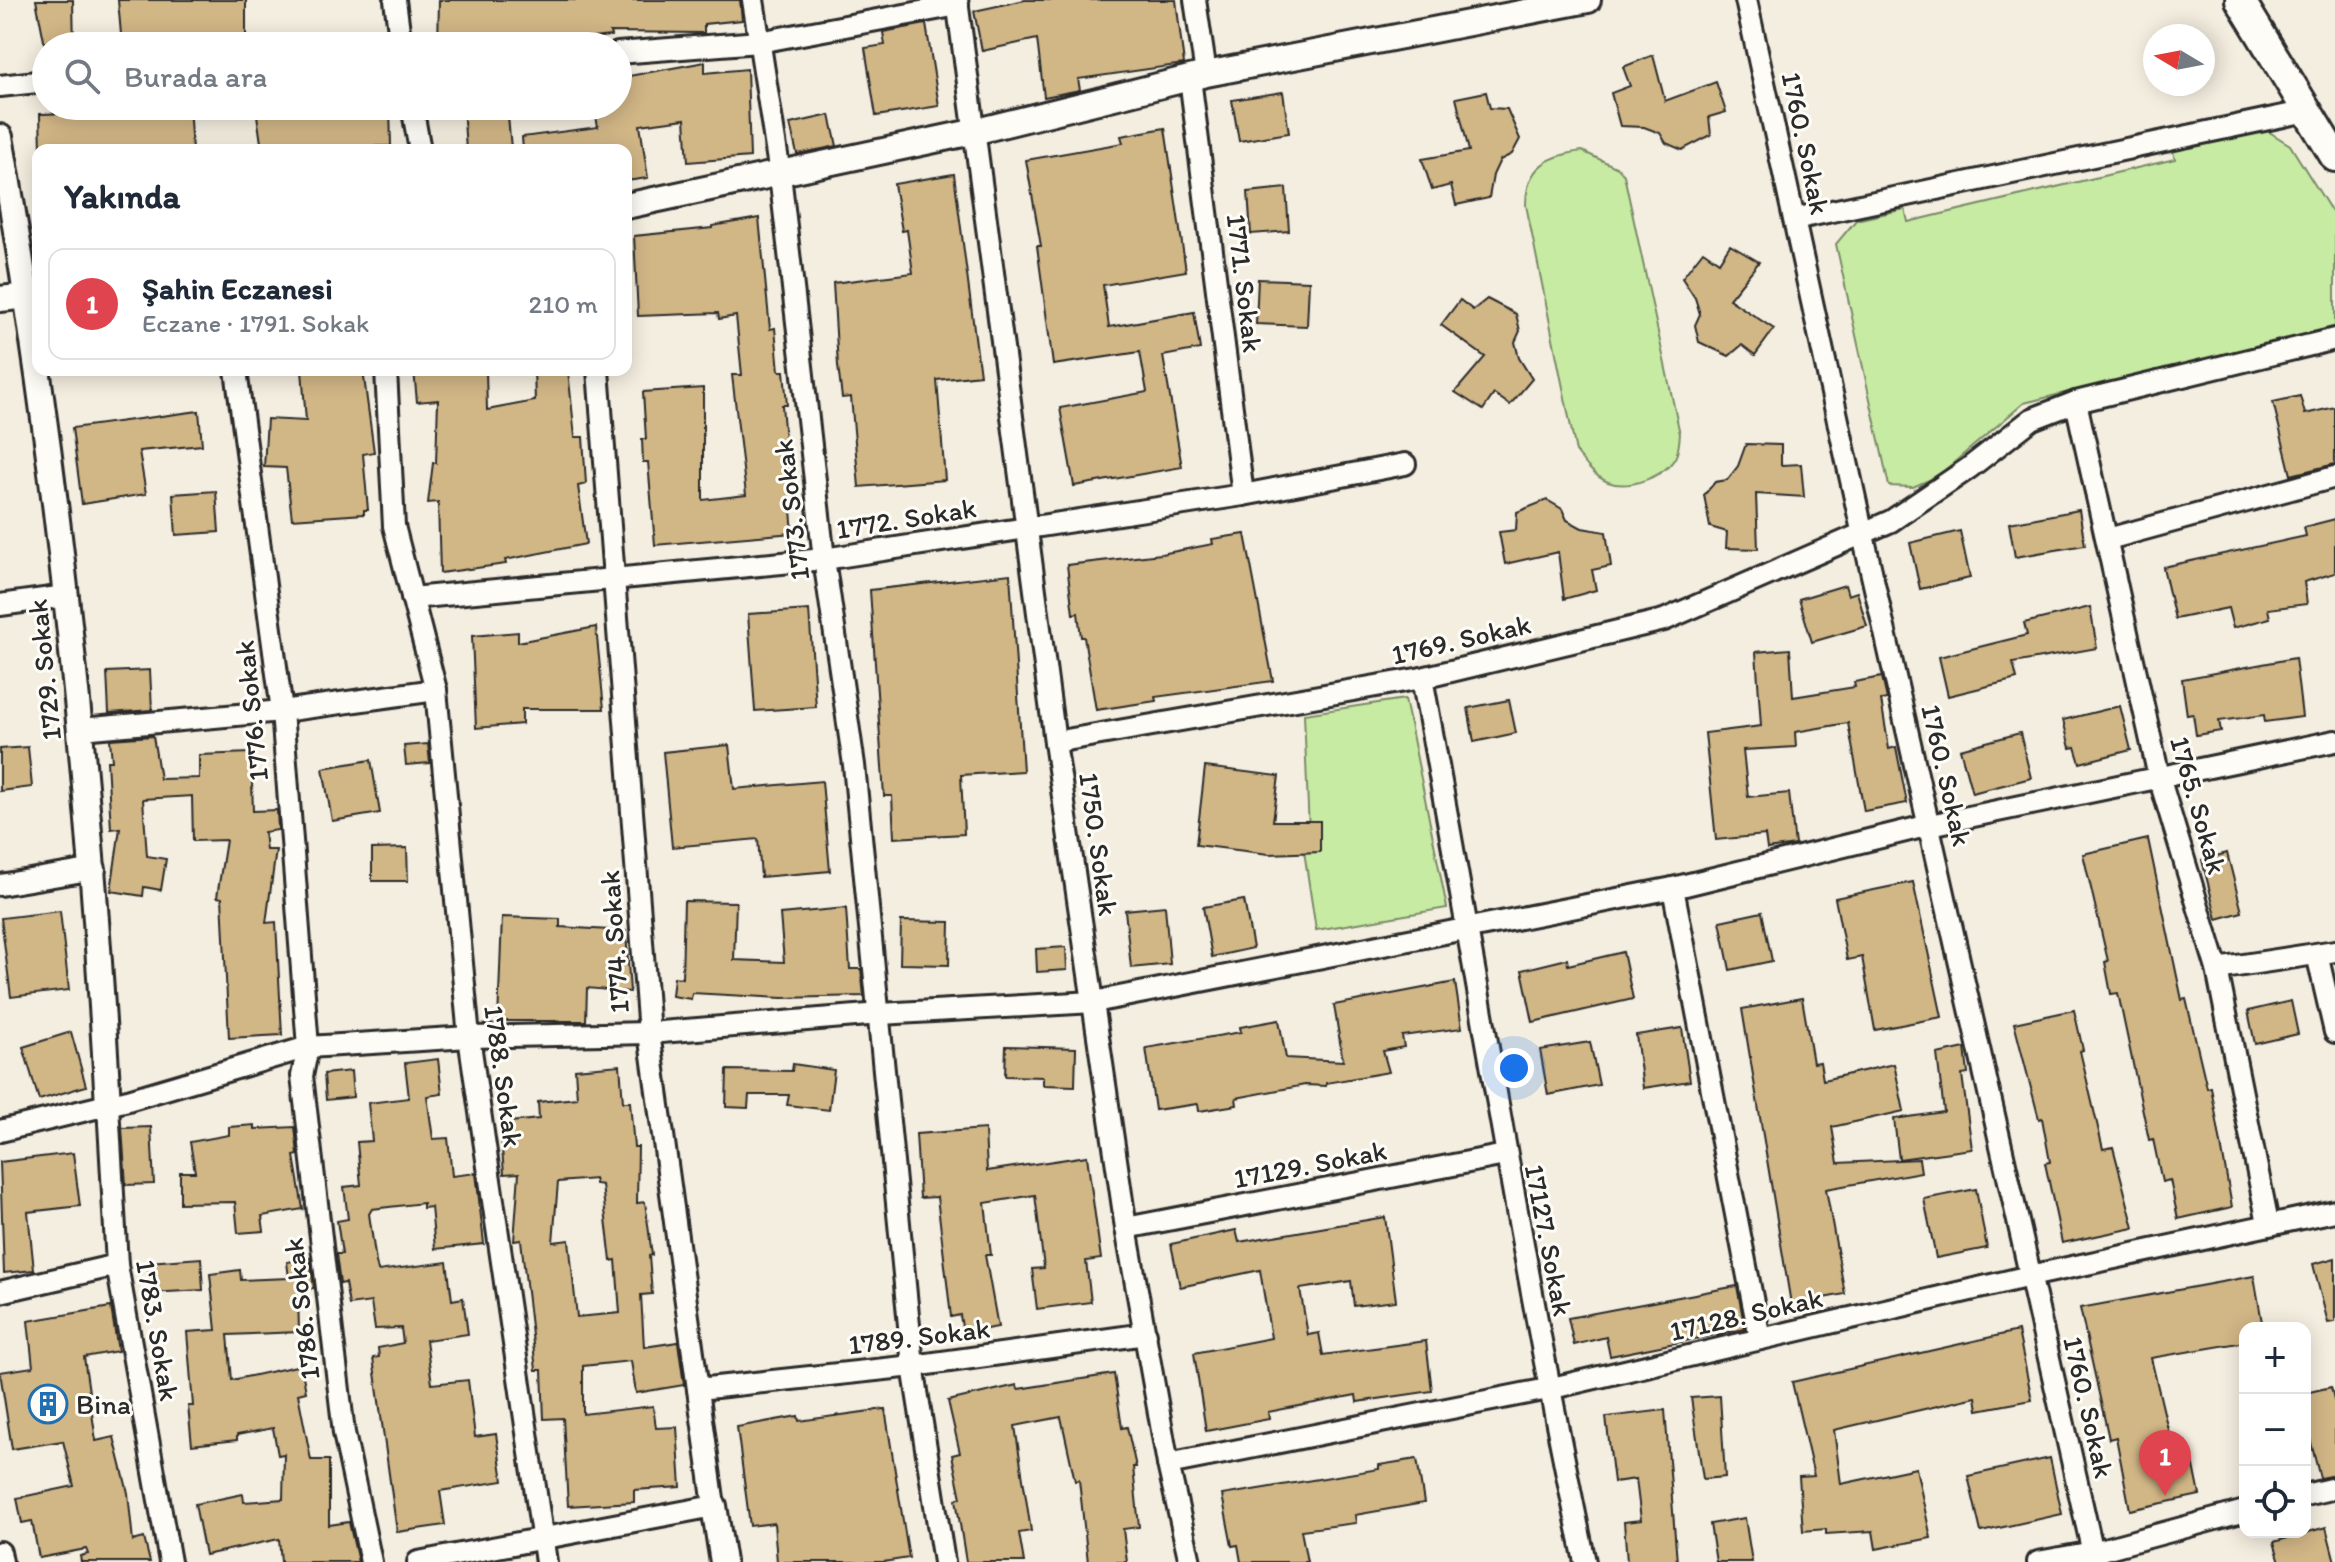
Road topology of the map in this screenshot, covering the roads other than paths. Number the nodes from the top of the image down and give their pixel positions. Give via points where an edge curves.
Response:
1 (395, 0) edge
2 (753, 0) edge
3 (1195, 0) edge
4 (1588, 0) edge
5 (1746, 0) edge
6 (2240, 0) edge
7 (957, 3) edge
8 (1509, 8) edge
9 (399, 32) edge
10 (759, 42) junction
11 (632, 52) edge
12 (1198, 76) junction
13 (32, 83) edge
14 (0, 86) edge
15 (2307, 111) junction
16 (415, 120) edge
17 (977, 131) junction
18 (0, 137) edge
19 (419, 144) edge
20 (2335, 157) edge
21 (780, 174) junction
22 (632, 205) edge
23 (1794, 219) junction
24 (32, 290) edge
25 (32, 295) edge
26 (0, 299) edge
27 (2335, 339) edge
28 (42, 376) edge
29 (237, 376) edge
30 (386, 376) edge
31 (598, 376) edge
32 (2076, 402) junction
33 (1405, 464) dead end
34 (2335, 477) edge
35 (1243, 495) junction
36 (1026, 527) junction
37 (1863, 535) junction
38 (2108, 539) junction
39 (824, 559) junction
40 (614, 581) junction
41 (66, 596) junction
42 (412, 598) junction
43 (0, 605) edge
44 (1422, 678) junction
45 (436, 690) junction
46 (282, 711) junction
47 (81, 729) junction
48 (2335, 741) edge
49 (1055, 742) junction
50 (2159, 777) junction
51 (1930, 825) junction
52 (95, 869) junction
53 (0, 885) edge
54 (1673, 888) junction
55 (1469, 927) junction
56 (2326, 952) edge
57 (2217, 969) junction
58 (1094, 1002) junction
59 (880, 1014) junction
60 (2335, 1032) edge
61 (649, 1033) junction
62 (469, 1037) junction
63 (308, 1047) junction
64 (108, 1105) junction
65 (0, 1131) edge
66 (1505, 1155) junction
67 (2335, 1211) edge
68 (2268, 1223) junction
69 (1126, 1228) junction
70 (117, 1265) junction
71 (2030, 1276) junction
72 (0, 1292) edge
73 (1146, 1334) junction
74 (1760, 1339) junction
75 (913, 1366) junction
76 (698, 1389) junction
77 (1548, 1389) junction
78 (1168, 1464) junction
79 (2333, 1494) edge
80 (2311, 1495) edge
81 (714, 1506) junction
82 (2239, 1513) edge
83 (541, 1539) junction
84 (0, 1552) edge
85 (2094, 1557) edge
86 (2, 1562) edge
87 (170, 1562) edge
88 (371, 1562) edge
89 (418, 1562) edge
90 (546, 1562) edge
91 (723, 1562) edge
92 (944, 1562) edge
93 (1190, 1562) edge
94 (1585, 1562) edge
95 (2038, 1562) edge

1 - 9 street
2 - 10 street, 1773. Sokak
3 - 12 street, 1771. Sokak
4 - 8 street
5 - 23 street, 1760. Sokak
6 - 15 main road
7 - 10 street
7 - 17 street, 1750. Sokak
8 - 12 street
10 - 11 street
10 - 21 street, 1773. Sokak
12 - 17 street
12 - 35 street, 1771. Sokak
13 - 14 street
15 - 20 main road
15 - 23 street
16 - 19 street
17 - 21 street
17 - 36 street, 1750. Sokak
18 - 24 street, 1729. Sokak
21 - 22 street
21 - 39 street, 1773. Sokak
23 - 37 street, 1760. Sokak
25 - 26 street
27 - 32 street, 1769. Sokak
28 - 41 street, 1729. Sokak
29 - 46 street, 1776. Sokak
30 - 42 street, 1788. Sokak via 394,526
31 - 40 street, 1774. Sokak
32 - 37 street, 1769. Sokak via 2032,419 1956,477
32 - 38 street, 1765. Sokak
33 - 35 street, 1772. Sokak
34 - 38 street
35 - 36 street, 1772. Sokak
36 - 39 street, 1772. Sokak
36 - 49 street, 1750. Sokak
37 - 44 street, 1769. Sokak via 1664,620
37 - 51 street, 1760. Sokak
38 - 50 street, 1765. Sokak
39 - 40 street, 1772. Sokak
39 - 59 street, 1773. Sokak via 854,765
40 - 42 street, 1772. Sokak
40 - 61 street, 1774. Sokak
41 - 43 street
41 - 47 street, 1729. Sokak
42 - 45 street, 1788. Sokak
44 - 49 street, 1769. Sokak
44 - 55 street, 17127. Sokak
45 - 46 street
45 - 62 street, 1788. Sokak
46 - 47 street
46 - 63 street, 1776. Sokak
47 - 52 street, 1729. Sokak
48 - 50 street
49 - 58 street, 1750. Sokak
50 - 51 street
50 - 57 street, 1765. Sokak
51 - 54 street
51 - 71 street, 1760. Sokak
52 - 53 street
52 - 64 street, 1729. Sokak
54 - 55 street
54 - 74 street
55 - 58 street
55 - 66 street, 17127. Sokak
56 - 57 street
56 - 60 street
57 - 68 street, 1765. Sokak
58 - 59 street
58 - 69 street, 1750. Sokak
59 - 61 street
59 - 75 street, 1773. Sokak
61 - 62 street
61 - 76 street, 1774. Sokak
62 - 63 street
62 - 83 street, 1788. Sokak
63 - 64 street
63 - 88 street, 1786. Sokak via 302,1076 344,1433
64 - 65 street
64 - 70 street, 1783. Sokak
66 - 69 street, 17129. Sokak
66 - 77 street, 17127. Sokak
67 - 68 street, 17128. Sokak
68 - 71 street, 17128. Sokak
69 - 73 street, 1750. Sokak
70 - 72 street
70 - 87 street, 1783. Sokak
71 - 74 street, 17128. Sokak
71 - 85 street, 1760. Sokak
73 - 75 street, 1789. Sokak
73 - 78 street, 1750. Sokak
74 - 77 street, 17128. Sokak
75 - 76 street, 1789. Sokak
75 - 92 street, 1773. Sokak
76 - 81 street, 1774. Sokak
77 - 78 street, 17128. Sokak
77 - 94 street, 17127. Sokak
78 - 93 street, 1750. Sokak
79 - 80 street
81 - 83 street
81 - 91 street
82 - 85 street
83 - 89 street
83 - 90 street, 1788. Sokak
84 - 86 street
85 - 95 street

